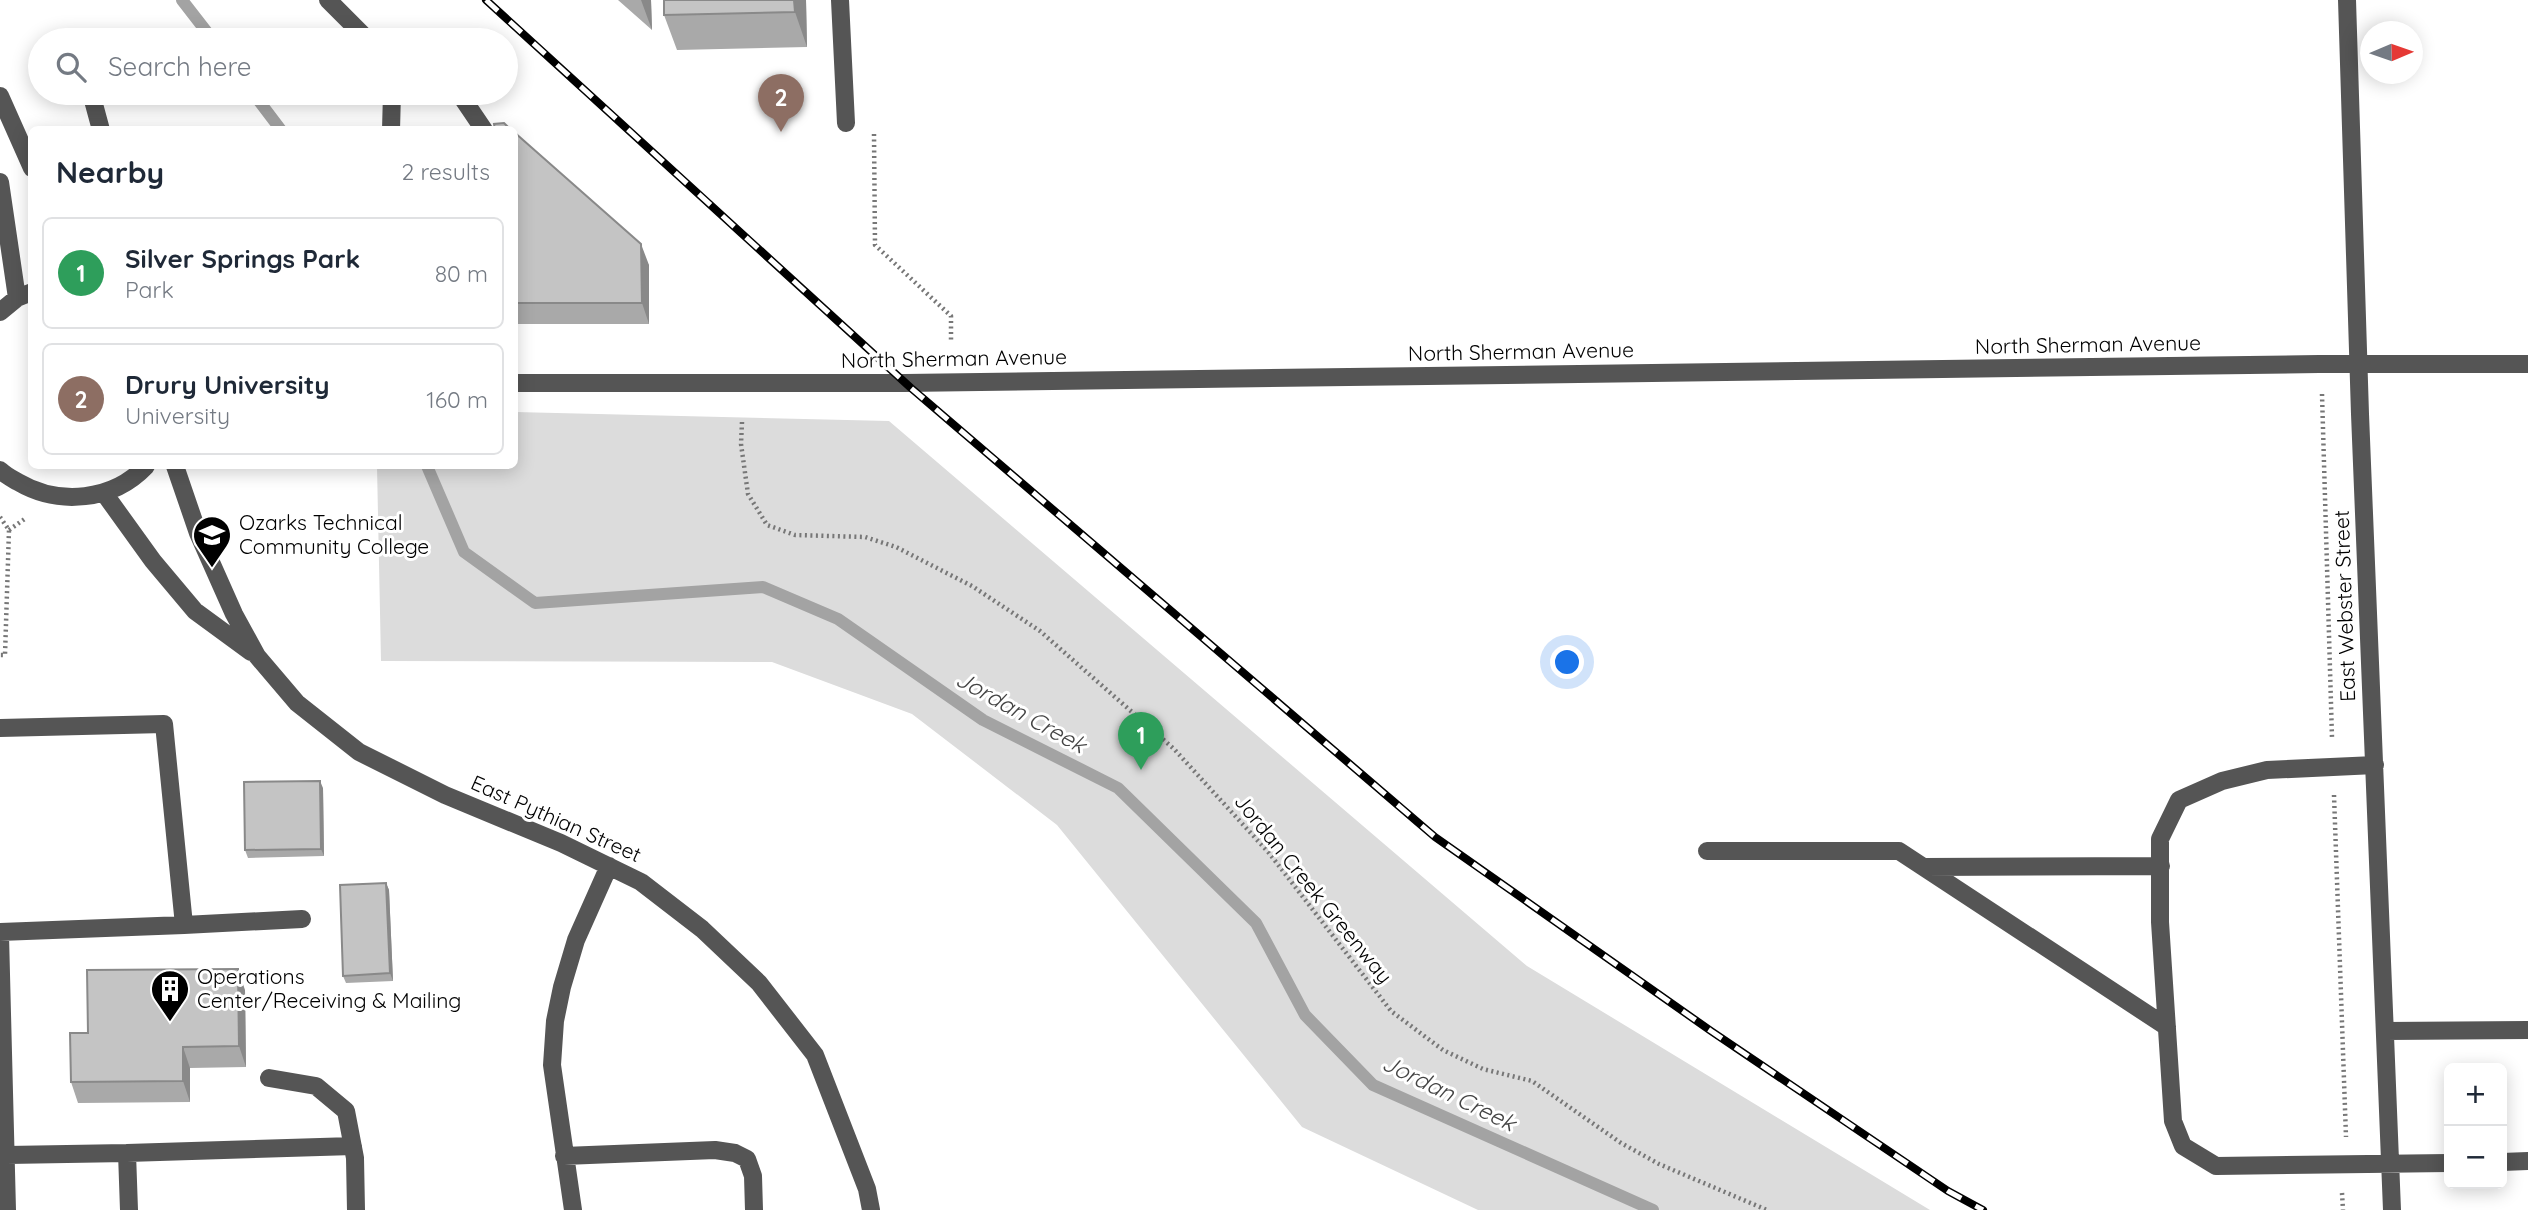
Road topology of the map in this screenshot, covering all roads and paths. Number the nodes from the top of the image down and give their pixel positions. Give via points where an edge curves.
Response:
1 (328, 0) edge
2 (840, 0) edge
3 (2347, 0) edge
4 (356, 28) edge
5 (0, 96) edge
6 (94, 105) edge
7 (392, 105) edge
8 (467, 105) edge
9 (846, 123) dead end
10 (874, 123) dead end
11 (100, 126) edge
12 (391, 126) edge
13 (481, 126) edge
14 (28, 159) edge
15 (0, 182) edge
16 (24, 295) edge
17 (0, 312) edge
18 (951, 342) dead end
19 (2358, 364) junction
20 (2528, 364) edge
21 (518, 383) edge
22 (741, 422) dead end
23 (143, 469) edge
24 (176, 469) edge
25 (0, 470) edge
26 (104, 493) junction
27 (0, 517) edge
28 (29, 517) dead end
29 (9, 530) junction
30 (0, 655) edge
31 (257, 656) junction
32 (0, 728) edge
33 (2375, 765) junction
34 (1707, 851) dead end
35 (609, 866) junction
36 (2161, 866) junction
37 (1924, 867) junction
38 (302, 919) dead end
39 (184, 925) junction
40 (0, 934) edge
41 (2167, 1027) junction
42 (2528, 1030) edge
43 (2385, 1031) junction
44 (2, 1062) edge
45 (269, 1078) dead end
46 (353, 1146) junction
47 (127, 1153) junction
48 (7, 1155) junction
49 (565, 1156) junction
50 (2528, 1161) edge
51 (2507, 1162) edge
52 (2444, 1163) edge
53 (2390, 1165) junction
54 (3, 1183) edge
55 (7, 1210) edge
56 (129, 1210) edge
57 (356, 1210) edge
58 (573, 1210) edge
59 (754, 1210) edge
60 (871, 1210) edge
61 (1767, 1210) edge
62 (2392, 1210) edge

1 - 4 street
2 - 9 street
3 - 19 street, East Webster Street
5 - 14 street
6 - 11 street
7 - 12 street
8 - 13 street
10 - 18 path via 875,245 951,316
15 - 16 street
16 - 17 street
19 - 20 street, North Sherman Avenue
19 - 21 street, North Sherman Avenue via 892,383
19 - 33 street, East Webster Street
22 - 61 path, Jordan Creek Greenway via 748,494 767,525 795,535 865,537 896,547 972,586 1040,631 1174,749 1269,853 1391,1011 1443,1050 1483,1069 1532,1082 1659,1164
23 - 26 street
24 - 31 street, East Pythian Street via 233,614
25 - 26 street via 34,492 70,498
26 - 31 street, East Pythian Street via 195,611
27 - 29 path
28 - 29 path
29 - 30 path via 5,655
31 - 35 street, East Pythian Street via 297,703 359,752
32 - 39 street via 164,724
33 - 36 street via 2267,770 2222,781 2179,800 2160,839
33 - 43 street, East Webster Street
34 - 37 street via 1899,851
35 - 49 street via 576,940 555,1021 552,1065
35 - 60 street, East Pythian Street via 641,882 702,929 759,983 816,1055
36 - 37 street
36 - 41 street
37 - 41 street
38 - 39 street
39 - 40 street
40 - 44 street
41 - 53 street via 2173,1121 2183,1146 2216,1166
42 - 43 street
43 - 53 street, East Webster Street
44 - 48 street
45 - 46 street via 316,1086 346,1111
46 - 47 street
46 - 57 street
47 - 48 street
47 - 56 street
48 - 54 street
49 - 58 street
49 - 59 street via 735,1153 747,1159 753,1177
50 - 51 street
52 - 53 street
53 - 62 street, East Webster Street
54 - 55 street

